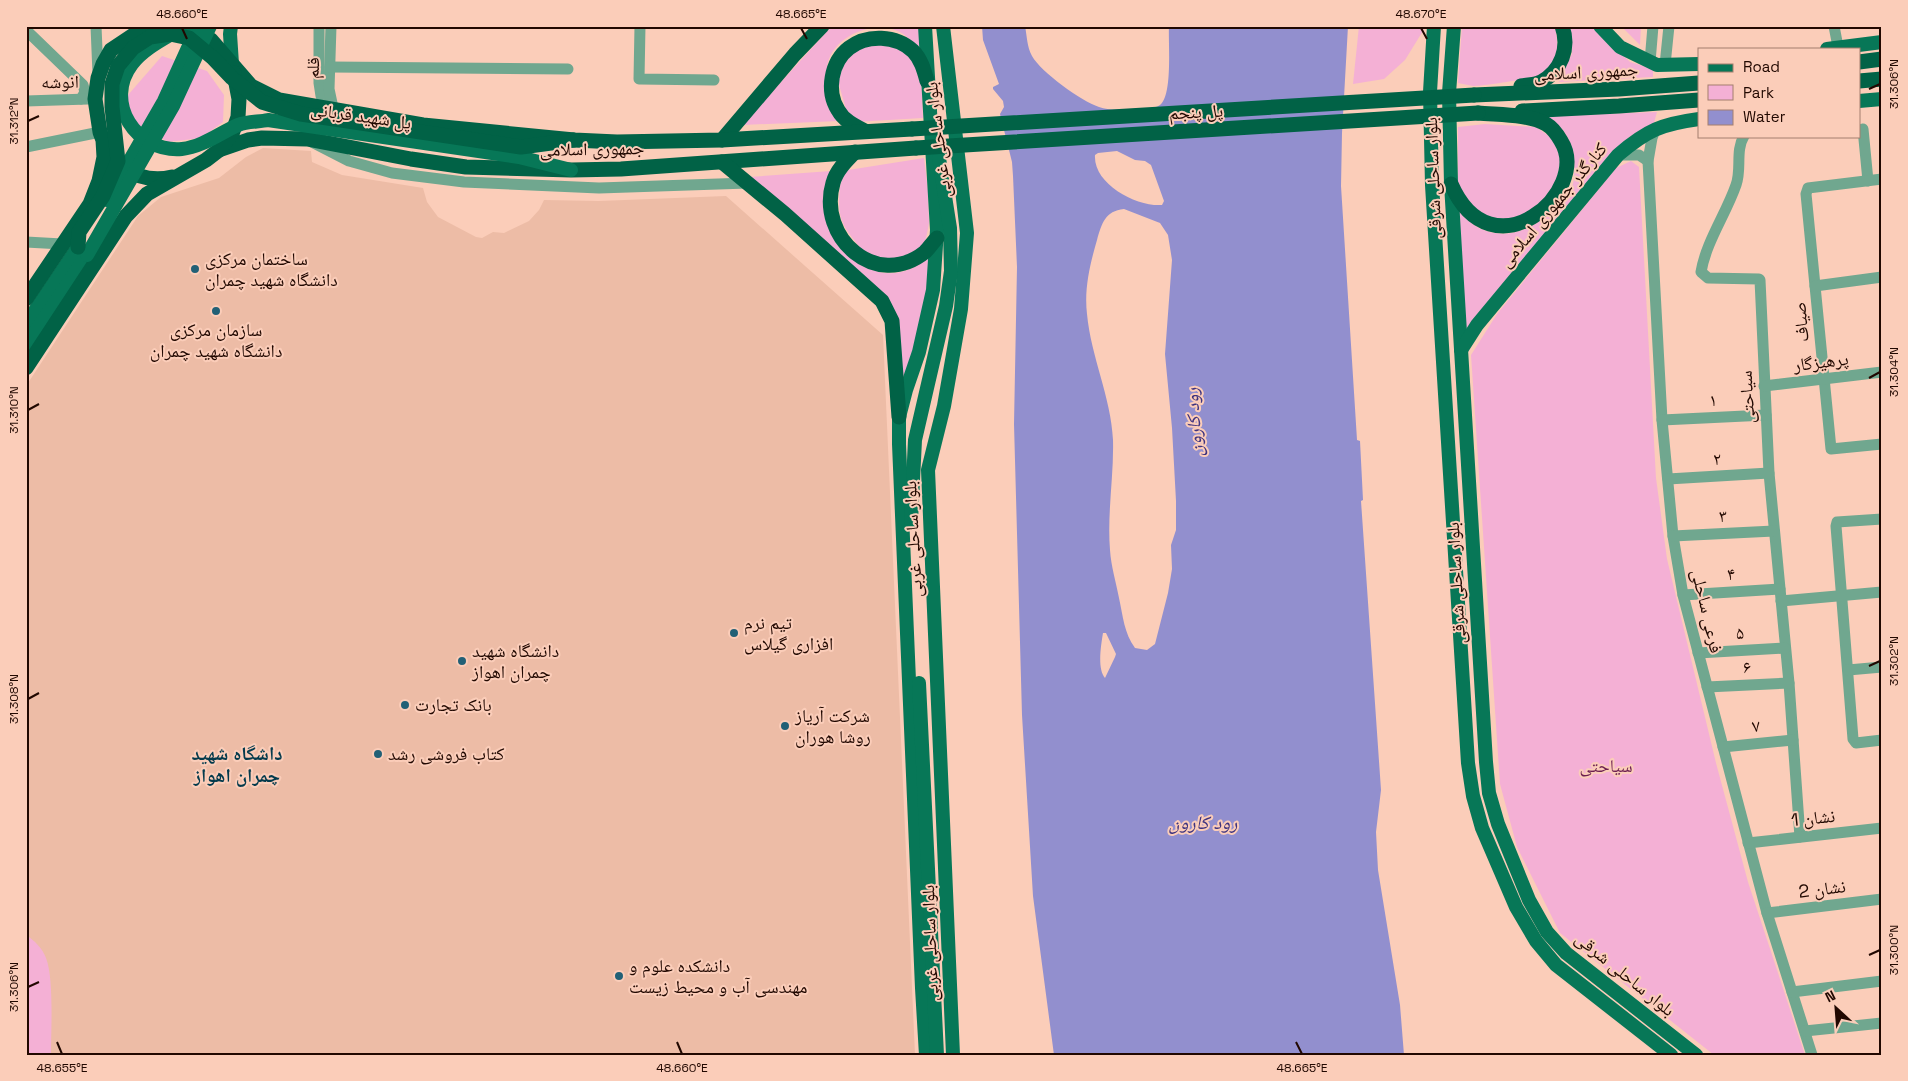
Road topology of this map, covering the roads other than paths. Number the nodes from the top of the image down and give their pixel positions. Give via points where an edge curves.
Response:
1 (96, 26) edge
2 (185, 26) edge
3 (198, 26) edge
4 (210, 26) edge
5 (231, 26) edge
6 (319, 26) edge
7 (331, 26) edge
8 (640, 26) edge
9 (822, 26) edge
10 (925, 26) edge
11 (943, 26) edge
12 (1434, 26) edge
13 (1454, 26) edge
14 (1562, 26) edge
15 (1600, 26) edge
16 (1654, 26) edge
17 (1669, 26) edge
18 (1834, 26) edge
19 (147, 27) edge
20 (26, 30) edge
21 (1882, 42) edge
22 (1832, 48) edge
23 (1882, 59) edge
24 (1650, 62) junction
25 (1860, 62) edge
26 (232, 64) junction
27 (1698, 64) edge
28 (1665, 65) junction
29 (330, 68) junction
30 (568, 69) dead end
31 (98, 78) junction
32 (1882, 79) edge
33 (714, 80) dead end
34 (927, 81) junction
35 (1860, 81) edge
36 (1698, 83) edge
37 (1474, 95) junction
38 (1882, 98) edge
39 (88, 99) junction
40 (26, 100) edge
41 (279, 100) junction
42 (1698, 100) edge
43 (1860, 101) edge
44 (929, 109) junction
45 (334, 110) junction
46 (1478, 114) junction
47 (1698, 120) edge
48 (1656, 128) junction
49 (912, 129) joint
50 (1863, 129) dead end
51 (865, 131) junction
52 (102, 136) junction
53 (272, 138) junction
54 (1743, 138) edge
55 (306, 139) junction
56 (574, 140) junction
57 (722, 140) junction
58 (26, 147) edge
59 (916, 148) joint
60 (218, 150) junction
61 (855, 152) junction
62 (1618, 155) junction
63 (1648, 161) junction
64 (722, 162) junction
65 (571, 170) junction
66 (177, 176) junction
67 (1882, 179) edge
68 (1868, 181) junction
69 (748, 183) junction
70 (1451, 184) junction
71 (937, 238) junction
72 (26, 242) edge
73 (62, 244) junction
74 (82, 251) junction
75 (1882, 278) edge
76 (1815, 286) junction
77 (26, 299) edge
78 (26, 324) edge
79 (26, 346) edge
80 (1461, 350) junction
81 (1462, 367) junction
82 (26, 368) edge
83 (1444, 368) junction
84 (1882, 372) edge
85 (1824, 378) junction
86 (1764, 386) junction
87 (1766, 415) junction
88 (899, 417) junction
89 (1662, 420) junction
90 (1882, 444) edge
91 (1769, 473) junction
92 (1668, 479) junction
93 (1882, 519) edge
94 (1774, 531) junction
95 (1673, 536) junction
96 (1780, 589) junction
97 (1882, 592) edge
98 (1683, 595) junction
99 (1842, 596) junction
100 (1781, 602) junction
101 (1785, 648) junction
102 (1698, 653) junction
103 (1882, 667) edge
104 (1848, 670) junction
105 (1789, 683) junction
106 (1707, 687) junction
107 (1793, 740) junction
108 (1882, 740) edge
109 (1723, 747) junction
110 (1882, 828) edge
111 (1800, 837) junction
112 (1748, 843) junction
113 (1882, 899) edge
114 (1767, 913) junction
115 (1882, 982) edge
116 (1792, 992) junction
117 (1882, 1023) edge
118 (1805, 1031) junction
119 (926, 1055) edge
120 (937, 1055) edge
121 (953, 1055) edge
122 (1671, 1055) edge
123 (1696, 1055) edge
124 (1812, 1055) edge

1 - 31 street
2 - 65 main road, پل شهید قربانی, bridge via 132,64 122,84 121,100 130,126 156,147 182,149 241,124 268,120 519,157
3 - 74 main road, bridge via 164,101
4 - 74 main road, bridge via 173,106
5 - 26 main road
6 - 45 street via 319,83 322,96
7 - 29 street, قلم
8 - 33 street via 638,79
9 - 57 highway
10 - 34 main road, بلوار ساحلی غربی
11 - 121 main road, بلوار ساحلی غربی via 967,234 961,309 944,406 928,470
12 - 83 main road, بلوار ساحلی شرقی via 1430,144
13 - 70 main road, بلوار ساحلی شرقی via 1449,93
14 - 37 highway via 1565,49 1553,74 1540,83
15 - 24 main road via 1620,47
16 - 24 street
17 - 28 street
18 - 22 street
19 - 26 highway via 170,26 191,30 212,40
19 - 31 highway via 112,50
20 - 39 street via 83,85
21 - 22 main road
23 - 25 highway
24 - 28 main road
26 - 41 highway, جمهوری اسلامی via 251,86
26 - 60 highway via 239,99 238,116 232,134
27 - 28 main road
29 - 30 street
29 - 45 street, قلم
31 - 39 highway
32 - 35 highway
34 - 44 main road, بلوار ساحلی غربی
34 - 51 highway via 923,65 913,51 898,41 873,38 849,48 838,61 832,77 832,94 844,117
36 - 37 highway, جمهوری اسلامی
37 - 49 highway, پل پنجم, bridge
38 - 43 main road
39 - 40 street, انوشه
39 - 52 highway
41 - 45 highway, جمهوری اسلامی
41 - 53 highway via 268,105 260,115 260,122
42 - 46 highway, جمهوری اسلامی
44 - 71 main road, بلوار ساحلی غربی
44 - 120 main road, بلوار ساحلی غربی via 944,180 951,271 915,440 910,509
45 - 56 highway, جمهوری اسلامی via 432,126
46 - 59 highway, پل پنجم, bridge
46 - 70 highway via 1536,119 1548,125 1564,146 1566,159 1559,191 1534,216 1517,225 1500,226 1487,223 1465,209
47 - 48 main road, کنارگذر جمهوری اسلامی
48 - 62 main road, کنارگذر جمهوری اسلامی via 1636,139
48 - 63 street, فرعی ساحلی
49 - 51 highway, جمهوری اسلامی
50 - 68 street
51 - 57 highway, جمهوری اسلامی
52 - 58 street
52 - 66 highway via 115,160 134,174 155,179
52 - 73 highway via 104,157 99,181 90,204
53 - 55 highway, جمهوری اسلامی
53 - 60 highway, جمهوری اسلامی via 248,140
54 - 86 street, سیاحتی via 1737,184 1712,240 1702,272 1708,278 1759,280
55 - 65 highway, جمهوری اسلامی via 466,167
55 - 69 street via 349,161 392,173 464,182 599,188
56 - 57 highway, جمهوری اسلامی
56 - 74 highway, پل شهید قربانی, bridge via 521,147 301,114 262,102 189,38 170,34 150,37 132,48 118,66 112,84 118,161 103,196 79,232
59 - 61 highway, جمهوری اسلامی
60 - 66 highway
61 - 64 highway, جمهوری اسلامی
61 - 71 highway via 843,164 833,182 830,201 832,221 841,239 869,262 888,266 908,262 925,252
62 - 63 street via 1639,155
62 - 80 main road, کنارگذر جمهوری اسلامی via 1477,325
63 - 89 street, فرعی ساحلی
64 - 65 highway, جمهوری اسلامی
64 - 69 highway
66 - 82 highway via 147,194 126,216
67 - 68 street
68 - 76 street, صیاف via 1808,188 1806,191
69 - 88 highway via 882,301 892,321
70 - 80 main road, بلوار ساحلی شرقی
71 - 88 main road, بلوار ساحلی غربی via 934,283 926,321
72 - 73 street
73 - 77 highway
74 - 78 main road
74 - 79 main road
75 - 76 street
76 - 85 street, صیاف
80 - 81 main road, بلوار ساحلی شرقی
81 - 83 main road
81 - 123 main road, بلوار ساحلی شرقی via 1486,762 1489,793 1498,824 1529,900 1547,932 1589,972
83 - 122 main road, بلوار ساحلی شرقی via 1468,763 1482,828 1513,899 1536,941 1556,965
84 - 85 street, پرهیزگار
85 - 86 street, پرهیزگار
85 - 90 street, صیاف via 1831,449
86 - 87 street, سیاحتی
87 - 89 street, ۱
87 - 91 street, سیاحتی
88 - 119 main road, بلوار ساحلی غربی
89 - 92 street, فرعی ساحلی
91 - 92 street, ۲
91 - 94 street, سیاحتی
92 - 95 street, فرعی ساحلی
93 - 99 street via 1838,522
94 - 95 street, ۳
94 - 96 street, سیاحتی
95 - 98 street, فرعی ساحلی
96 - 98 street, ۴
96 - 100 street, سیاحتی
97 - 99 street
98 - 102 street, فرعی ساحلی
99 - 100 street
99 - 104 street
100 - 101 street, سیاحتی
101 - 102 street, ۵
101 - 105 street, سیاحتی
102 - 106 street, فرعی ساحلی
103 - 104 street
104 - 108 street via 1854,741
105 - 106 street, ۶
105 - 107 street, سیاحتی
106 - 109 street, فرعی ساحلی
107 - 109 street, ۷
107 - 111 street, سیاحتی
109 - 112 street, فرعی ساحلی
110 - 111 street, نشان 1
111 - 112 street, نشان 1
112 - 114 street, فرعی ساحلی
113 - 114 street, نشان 2
114 - 116 street, فرعی ساحلی
115 - 116 street
116 - 118 street, فرعی ساحلی
117 - 118 street
118 - 124 street, فرعی ساحلی

